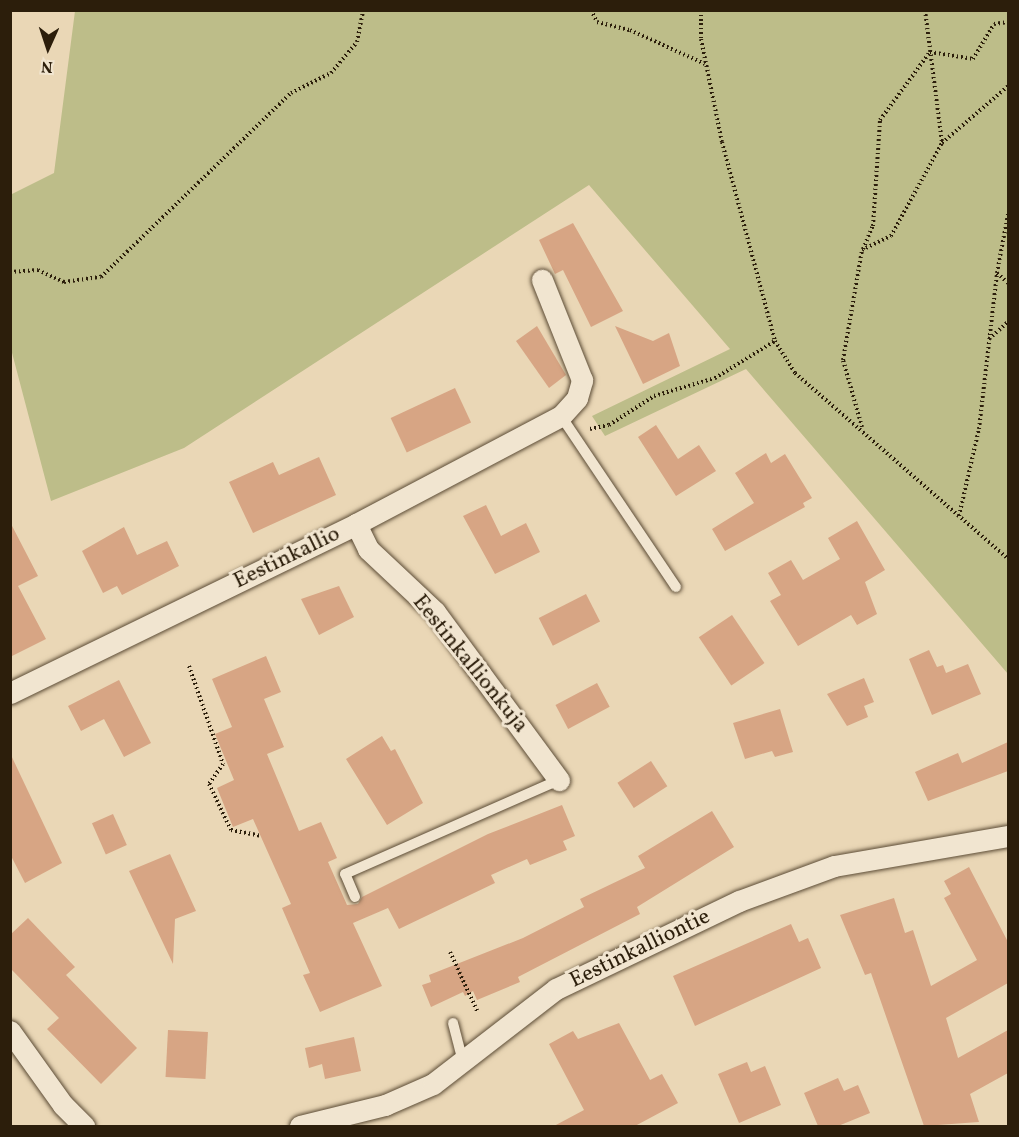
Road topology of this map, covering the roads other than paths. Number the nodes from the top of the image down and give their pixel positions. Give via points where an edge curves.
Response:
1 (542, 280) dead end
2 (567, 425) junction
3 (356, 524) junction
4 (676, 586) dead end
5 (10, 693) edge
6 (559, 780) joint
7 (1008, 836) edge
8 (355, 897) dead end
9 (453, 1023) dead end
10 (10, 1031) edge
11 (463, 1062) junction
12 (84, 1126) edge
13 (300, 1126) edge

1 - 2 street via 582,380
2 - 3 street, Eestinkallio
2 - 4 lane
3 - 5 street, Eestinkallio
3 - 6 street, Eestinkallionkuja via 368,549 448,629
6 - 8 lane via 345,874
7 - 11 street, Eestinkalliontie via 834,866 739,901 556,989
9 - 11 lane
10 - 12 street via 63,1105
11 - 13 street, Eestinkalliontie via 433,1084 385,1105

